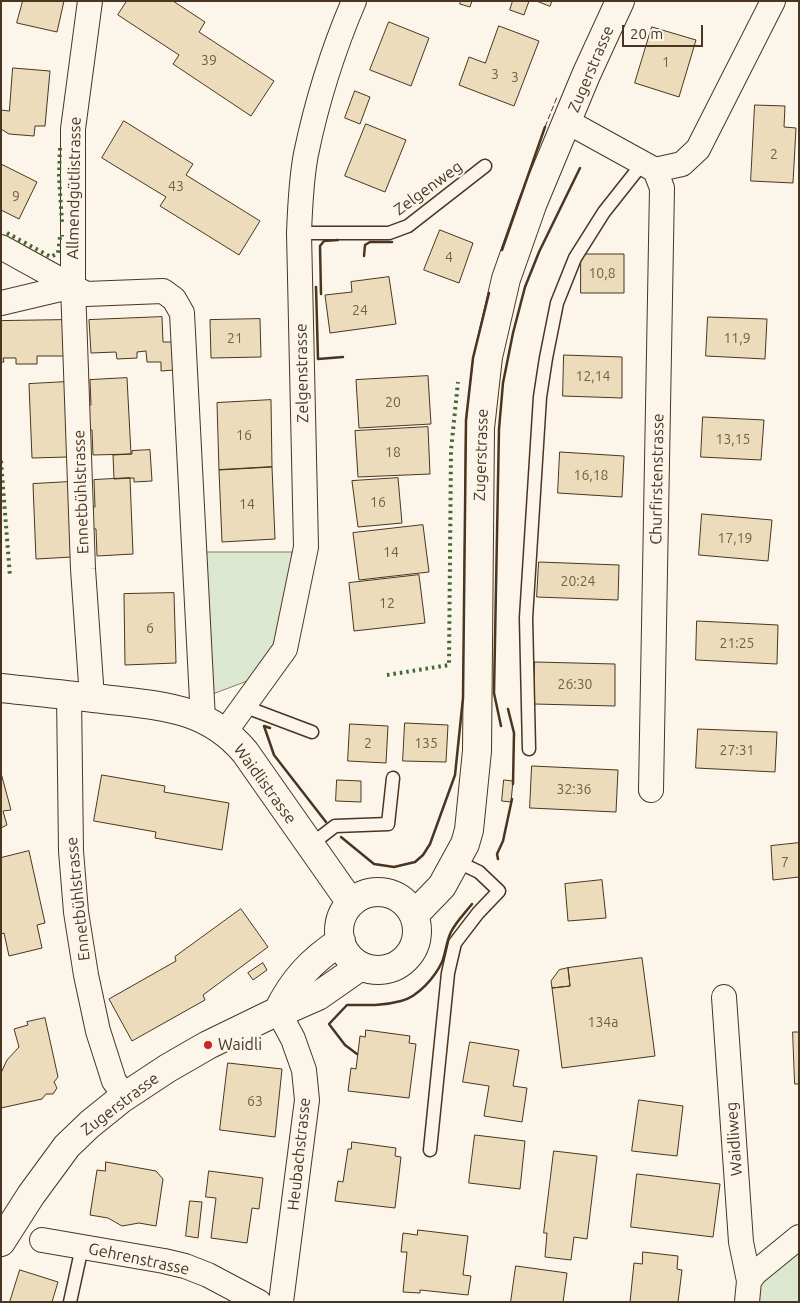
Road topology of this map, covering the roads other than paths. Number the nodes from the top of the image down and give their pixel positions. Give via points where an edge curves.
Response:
1 (90, 1) edge
2 (354, 1) edge
3 (620, 1) edge
4 (772, 1) edge
5 (568, 122) junction
6 (485, 166) dead end
7 (649, 167) junction
8 (299, 233) junction
9 (1, 247) edge
10 (73, 286) junction
11 (1, 302) edge
12 (1, 688) edge
13 (80, 696) junction
14 (244, 706) junction
15 (214, 726) junction
16 (312, 732) dead end
17 (529, 749) dead end
18 (393, 778) dead end
19 (651, 790) dead end
20 (309, 846) junction
21 (456, 861) junction
22 (351, 904) junction
23 (414, 915) junction
24 (341, 941) junction
25 (361, 966) junction
26 (724, 997) dead end
27 (278, 1011) junction
28 (125, 1096) junction
29 (430, 1150) dead end
30 (799, 1237) edge
31 (42, 1240) dead end
32 (1, 1242) edge
33 (82, 1247) junction
34 (748, 1292) edge
35 (70, 1302) edge
36 (259, 1302) edge
37 (281, 1302) edge

1 - 10 street, Allmendgütlistrasse via 73,129
2 - 8 street, Zelgenstrasse via 323,81 306,155
3 - 5 main road, Zugerstrasse
4 - 7 street via 698,149 682,164
5 - 7 street
5 - 21 main road, Zugerstrasse via 532,205 506,280 488,357 480,428 477,751 469,830
6 - 8 lane, Zelgenweg via 408,226 388,233
7 - 17 lane via 604,212 575,258 558,303 546,358 540,398 526,618
7 - 19 street, Churfirstenstrasse via 662,188
8 - 14 street, Zelgenstrasse via 306,547 285,649
9 - 10 street
10 - 11 street
10 - 13 street, Ennetbühlstrasse via 83,569
10 - 15 street via 86,294 163,291 174,299 182,313
12 - 13 main road, Waidlistrasse
13 - 15 main road, Waidlistrasse via 171,707
13 - 28 street, Ennetbühlstrasse via 71,852 76,912 98,1031 114,1081
14 - 15 street, Zelgenstrasse
14 - 16 lane
15 - 20 main road, Waidlistrasse via 234,740 255,765
18 - 20 lane via 388,824 335,826
20 - 22 main road, Waidlistrasse
21 - 23 main road, Zugerstrasse via 442,886
21 - 29 lane via 479,872 499,891 455,942 448,974
22 - 23 main road via 359,897 380,892 400,899
22 - 24 main road via 341,921
23 - 25 main road via 417,938 406,959 384,969
24 - 25 main road via 345,951
24 - 27 main road via 302,972
25 - 27 main road, Zugerstrasse via 318,996
26 - 34 street, Waidliweg via 741,1242
27 - 28 main road, Zugerstrasse via 208,1045
27 - 37 street, Heubachstrasse via 304,1070 307,1100
28 - 32 main road, Zugerstrasse via 67,1146
30 - 34 street via 762,1266
31 - 33 street, Gehrenstrasse
33 - 35 lane
33 - 36 street, Gehrenstrasse via 185,1266

